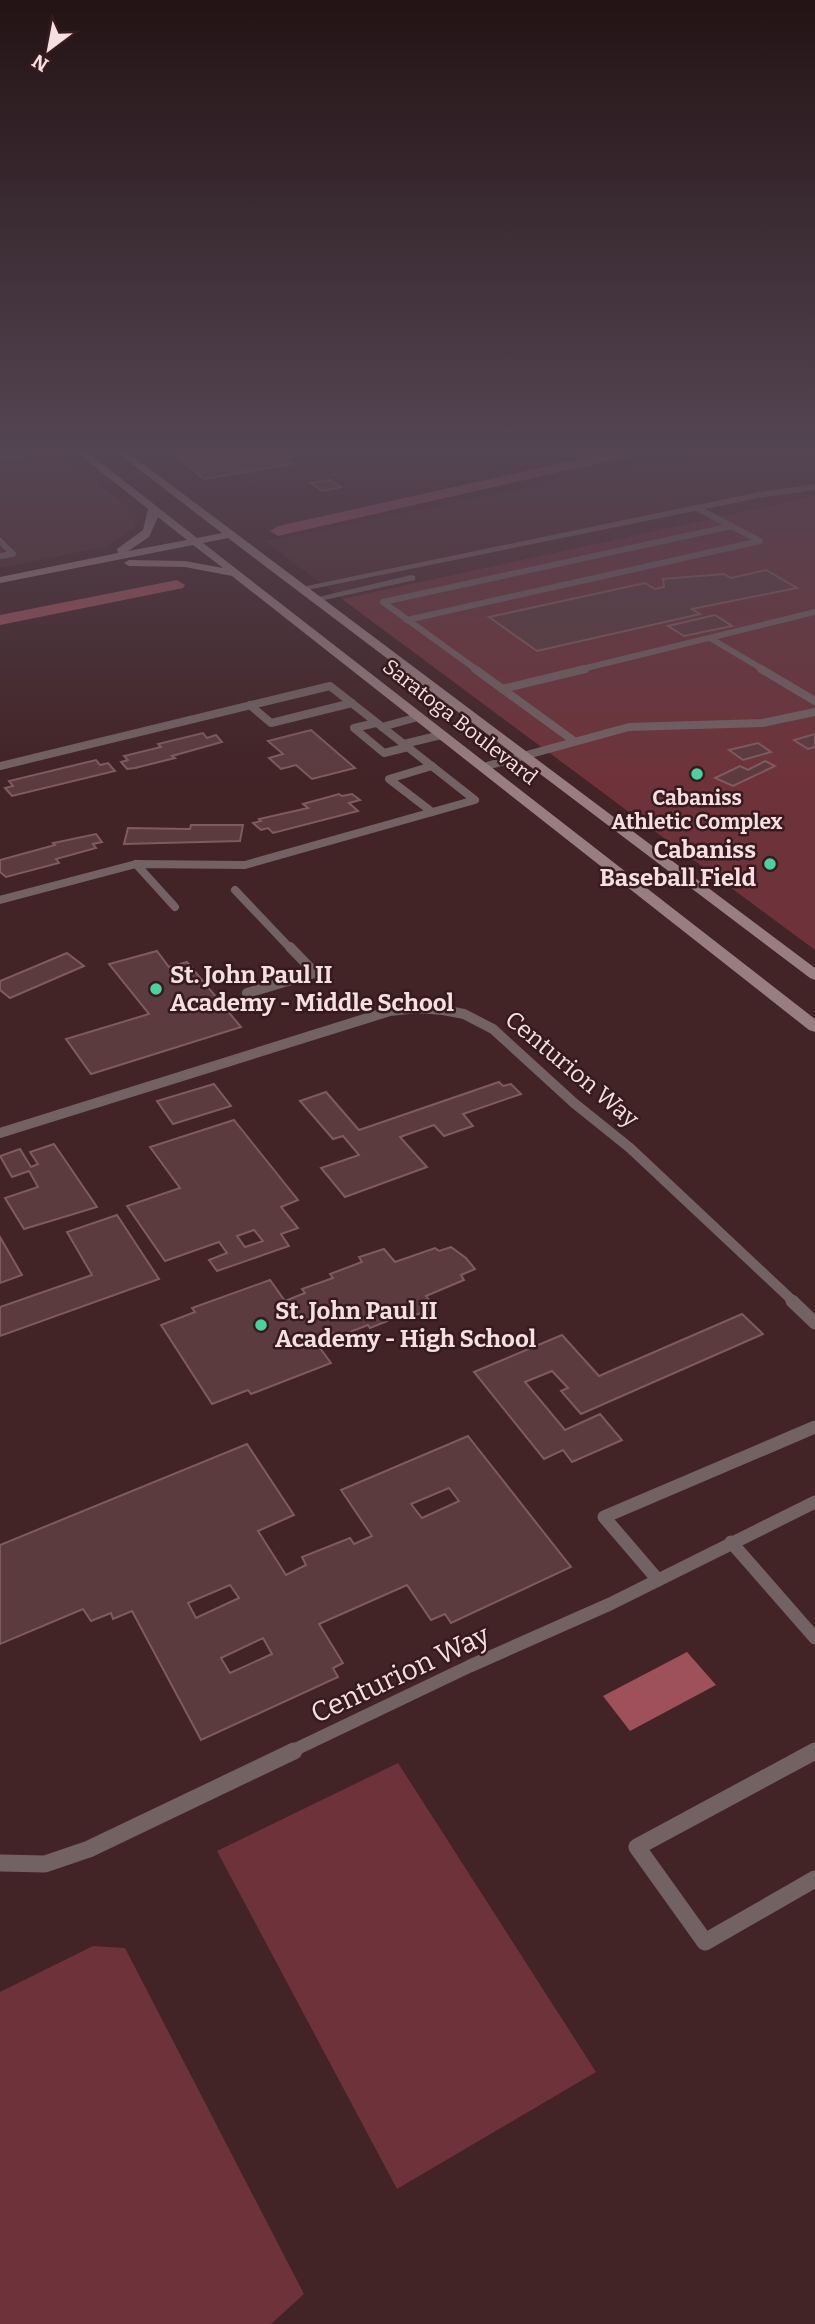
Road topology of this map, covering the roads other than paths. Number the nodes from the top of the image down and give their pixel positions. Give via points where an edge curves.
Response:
1 (101, 559) edge
2 (220, 559) edge
3 (264, 559) edge
4 (443, 559) edge
5 (498, 559) edge
6 (580, 559) edge
7 (677, 559) edge
8 (546, 567) junction
9 (46, 571) junction
10 (555, 572) dead end
11 (241, 576) junction
12 (564, 577) dead end
13 (0, 580) edge
14 (572, 583) junction
15 (302, 588) junction
16 (315, 599) junction
17 (815, 612) edge
18 (407, 620) junction
19 (710, 638) junction
20 (502, 689) junction
21 (815, 702) edge
22 (352, 703) junction
23 (250, 705) junction
24 (815, 712) edge
25 (418, 717) junction
26 (379, 725) junction
27 (441, 735) junction
28 (574, 741) junction
29 (406, 746) junction
30 (523, 755) junction
31 (0, 765) edge
32 (432, 766) junction
33 (483, 766) junction
34 (432, 812) junction
35 (136, 864) junction
36 (235, 890) dead end
37 (0, 900) edge
38 (174, 906) dead end
39 (815, 975) edge
40 (247, 993) dead end
41 (815, 1027) edge
42 (0, 1133) edge
43 (815, 1323) edge
44 (815, 1427) edge
45 (815, 1502) edge
46 (731, 1542) junction
47 (659, 1580) junction
48 (815, 1638) edge
49 (815, 1751) edge
50 (0, 1863) edge
51 (815, 1879) edge

1 - 9 main road
2 - 11 main road, Saratoga Boulevard
3 - 15 main road, Saratoga Boulevard
4 - 15 street
5 - 16 street
6 - 8 lane
7 - 14 lane
8 - 10 lane
8 - 18 lane via 383,602
9 - 11 main road via 163,562
9 - 13 main road
11 - 25 main road, Saratoga Boulevard
12 - 14 lane
14 - 18 lane
15 - 16 main road, Saratoga Boulevard
16 - 30 main road, Saratoga Boulevard
17 - 19 lane
18 - 20 lane
19 - 20 lane
19 - 21 lane
20 - 28 lane
22 - 23 lane via 330,686
22 - 23 lane via 271,723
22 - 26 lane
23 - 31 lane
24 - 28 lane via 762,723 629,727
25 - 26 lane
25 - 27 main road, Saratoga Boulevard
26 - 29 lane
26 - 29 lane via 354,728 384,753
27 - 29 lane
27 - 33 main road, Saratoga Boulevard
28 - 30 lane
29 - 32 lane
30 - 33 lane
30 - 39 main road, Saratoga Boulevard
32 - 34 lane via 389,779
32 - 34 lane via 475,800
33 - 41 main road, Saratoga Boulevard
34 - 35 lane via 245,865
35 - 37 lane
35 - 38 lane
36 - 40 lane via 315,973
42 - 43 lane, Centurion Way via 390,1011 417,1008 464,1014 493,1029 630,1149
44 - 47 lane via 604,1517
45 - 46 lane, Centurion Way
46 - 47 lane, Centurion Way
46 - 48 lane
47 - 50 lane, Centurion Way via 89,1849 45,1864
49 - 51 lane via 636,1847 705,1942

